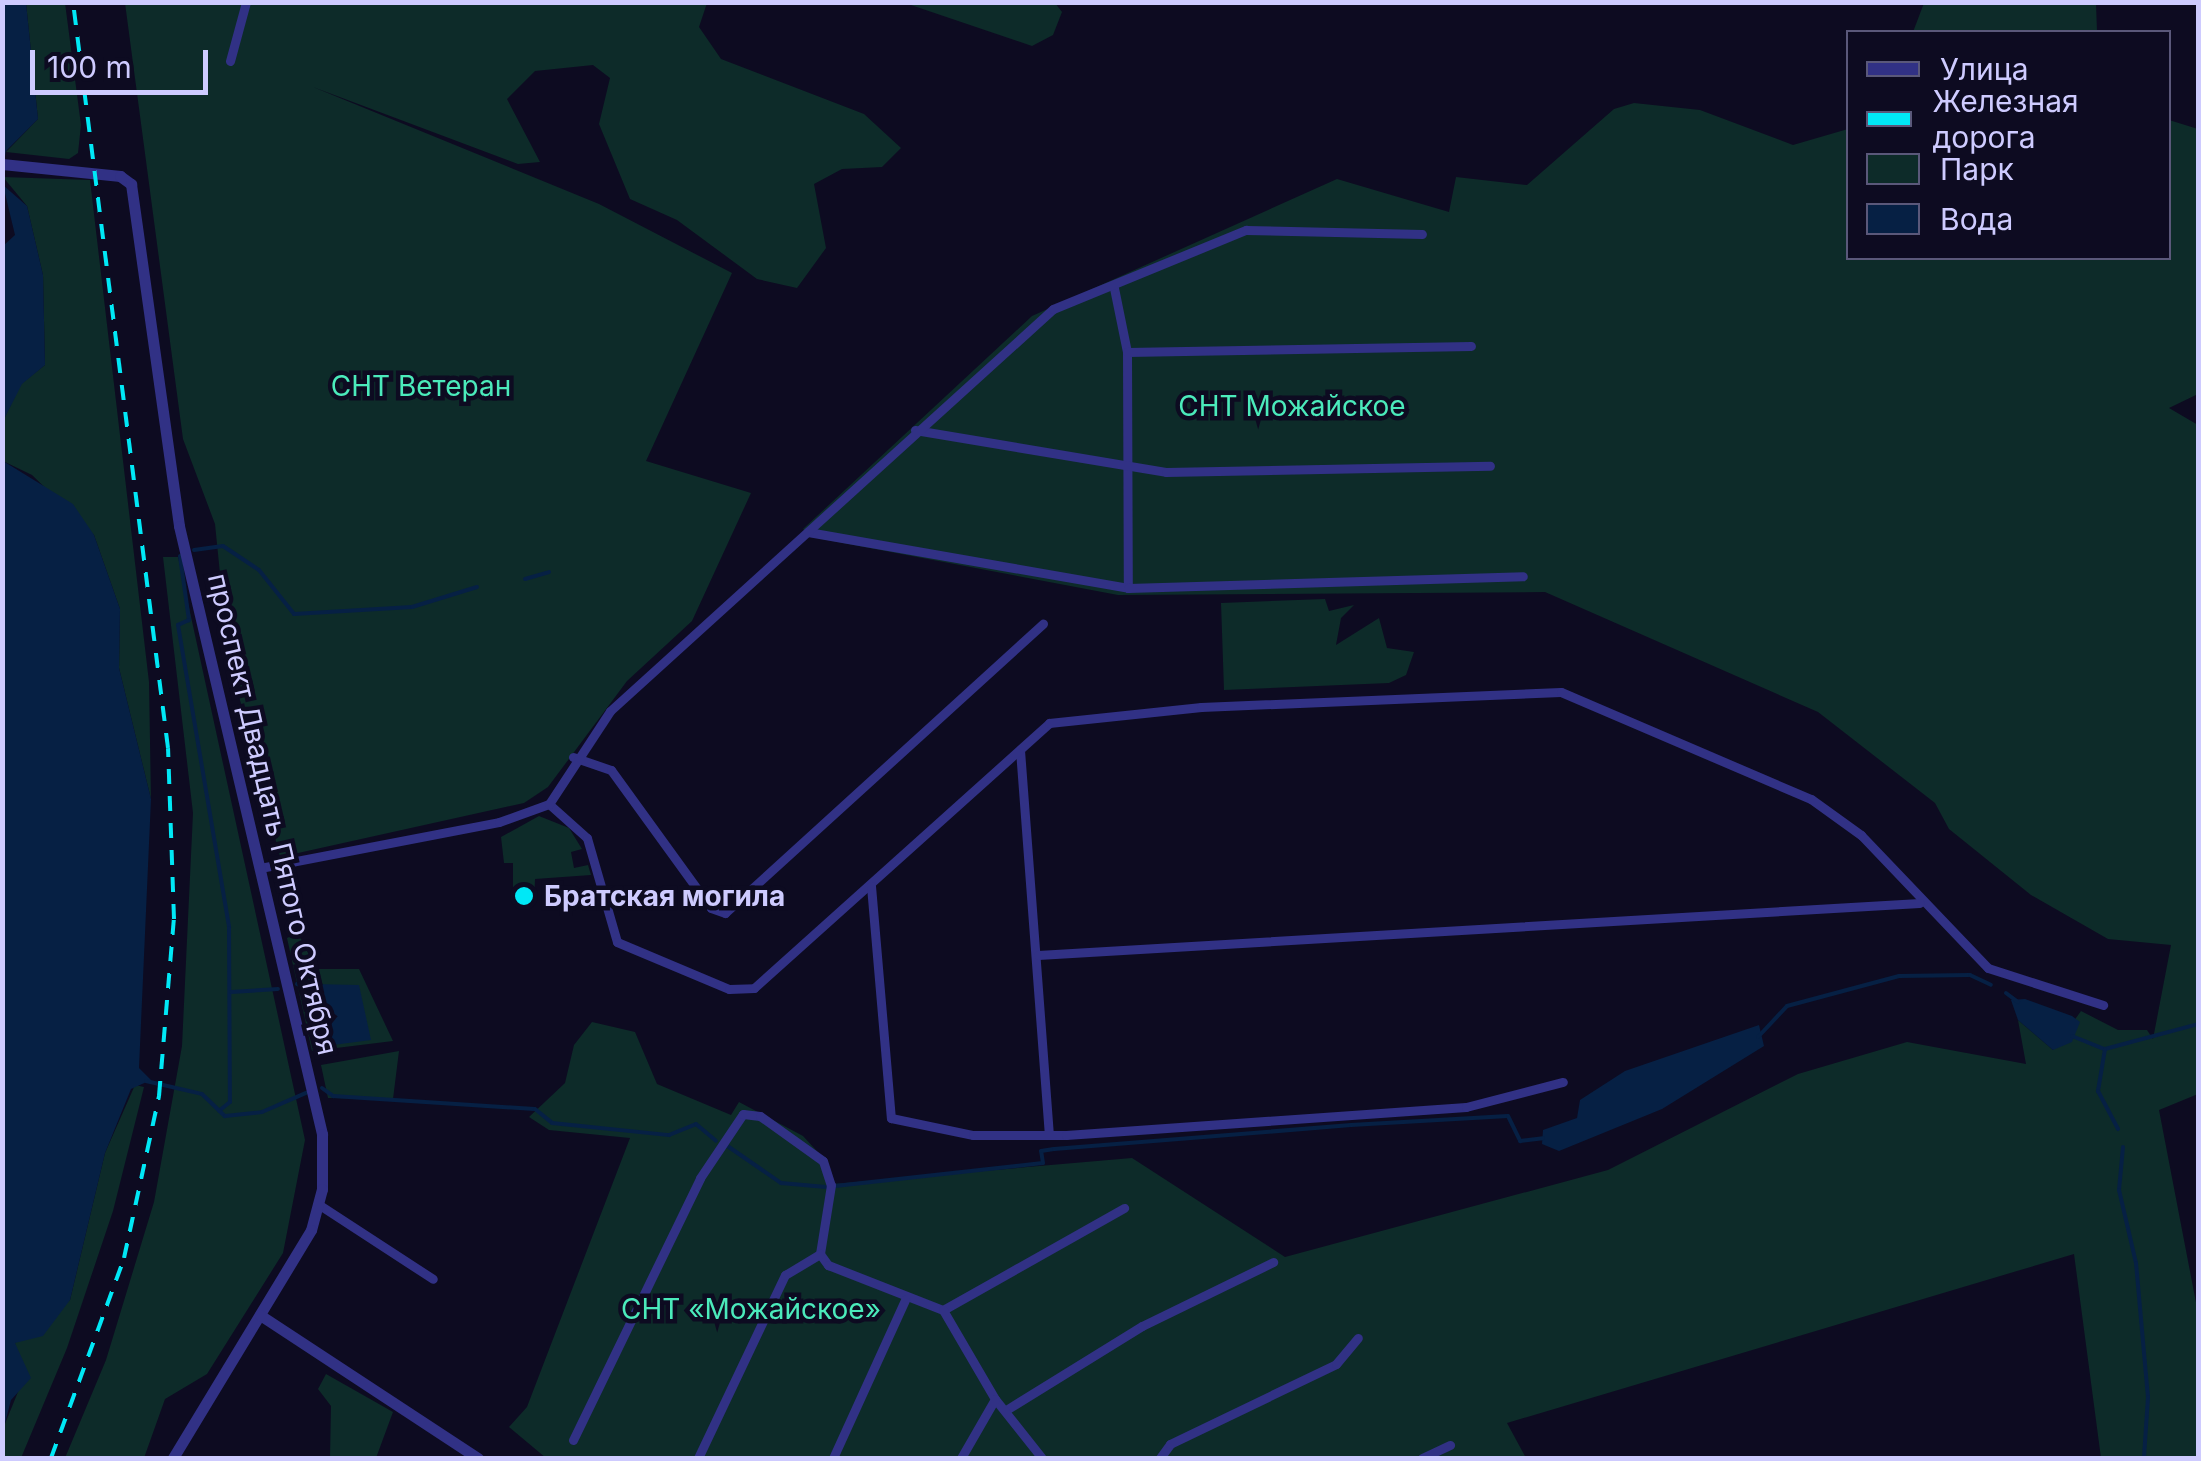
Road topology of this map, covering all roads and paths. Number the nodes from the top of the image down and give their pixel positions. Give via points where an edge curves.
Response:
1 (246, 2) edge
2 (230, 61) dead end
3 (7, 165) edge
4 (1422, 234) dead end
5 (1114, 288) junction
6 (1471, 346) dead end
7 (1127, 352) junction
8 (915, 430) junction
9 (1490, 466) dead end
10 (1126, 468) junction
11 (808, 532) junction
12 (1523, 576) dead end
13 (1128, 588) junction
14 (1043, 624) dead end
15 (1020, 750) junction
16 (573, 757) junction
17 (549, 804) junction
18 (260, 868) junction
19 (871, 886) junction
20 (1919, 903) junction
21 (1038, 954) junction
22 (2103, 1005) dead end
23 (1562, 1082) dead end
24 (1049, 1132) junction
25 (318, 1204) junction
26 (1124, 1208) dead end
27 (820, 1254) junction
28 (1272, 1262) dead end
29 (433, 1278) dead end
30 (904, 1300) junction
31 (944, 1310) junction
32 (260, 1315) junction
33 (1358, 1338) dead end
34 (995, 1399) junction
35 (1006, 1410) junction
36 (573, 1440) dead end
37 (1450, 1445) dead end
38 (172, 1458) edge
39 (478, 1458) edge
40 (698, 1458) edge
41 (832, 1458) edge
42 (960, 1458) edge
43 (1042, 1458) edge
44 (1160, 1458) edge
45 (1422, 1458) edge

1 - 2 street
3 - 18 street, проспект Двадцать Пятого Октября via 94,172 131,184 179,526
4 - 5 street via 1246,230
5 - 7 street
5 - 8 street via 1033,322
6 - 7 street
7 - 10 street
8 - 10 street
8 - 11 street
9 - 10 street
10 - 13 street
11 - 13 street
11 - 16 street via 610,711
12 - 13 street
14 - 16 street via 726,913 711,908 611,770
15 - 19 street
15 - 20 street via 1049,723 1200,707 1561,692 1811,799 1861,835
15 - 21 street
16 - 17 street
17 - 18 street via 499,822
17 - 19 street via 586,838 616,942 729,988 768,981
18 - 25 street, проспект Двадцать Пятого Октября via 322,1134
19 - 24 street via 892,1118 973,1135
20 - 21 street
20 - 22 street via 1988,968
21 - 24 street
23 - 24 street via 1466,1107
25 - 29 street
25 - 32 street, проспект Двадцать Пятого Октября
26 - 31 street
27 - 30 street
27 - 36 street via 832,1185 824,1161 760,1116 744,1114 700,1178
27 - 40 street via 785,1276
28 - 35 street via 1142,1326
30 - 31 street
30 - 41 street
31 - 34 street
32 - 38 street, проспект Двадцать Пятого Октября
32 - 39 street
33 - 44 street via 1336,1364 1170,1444
34 - 35 street
34 - 42 street
35 - 43 street
37 - 45 street

